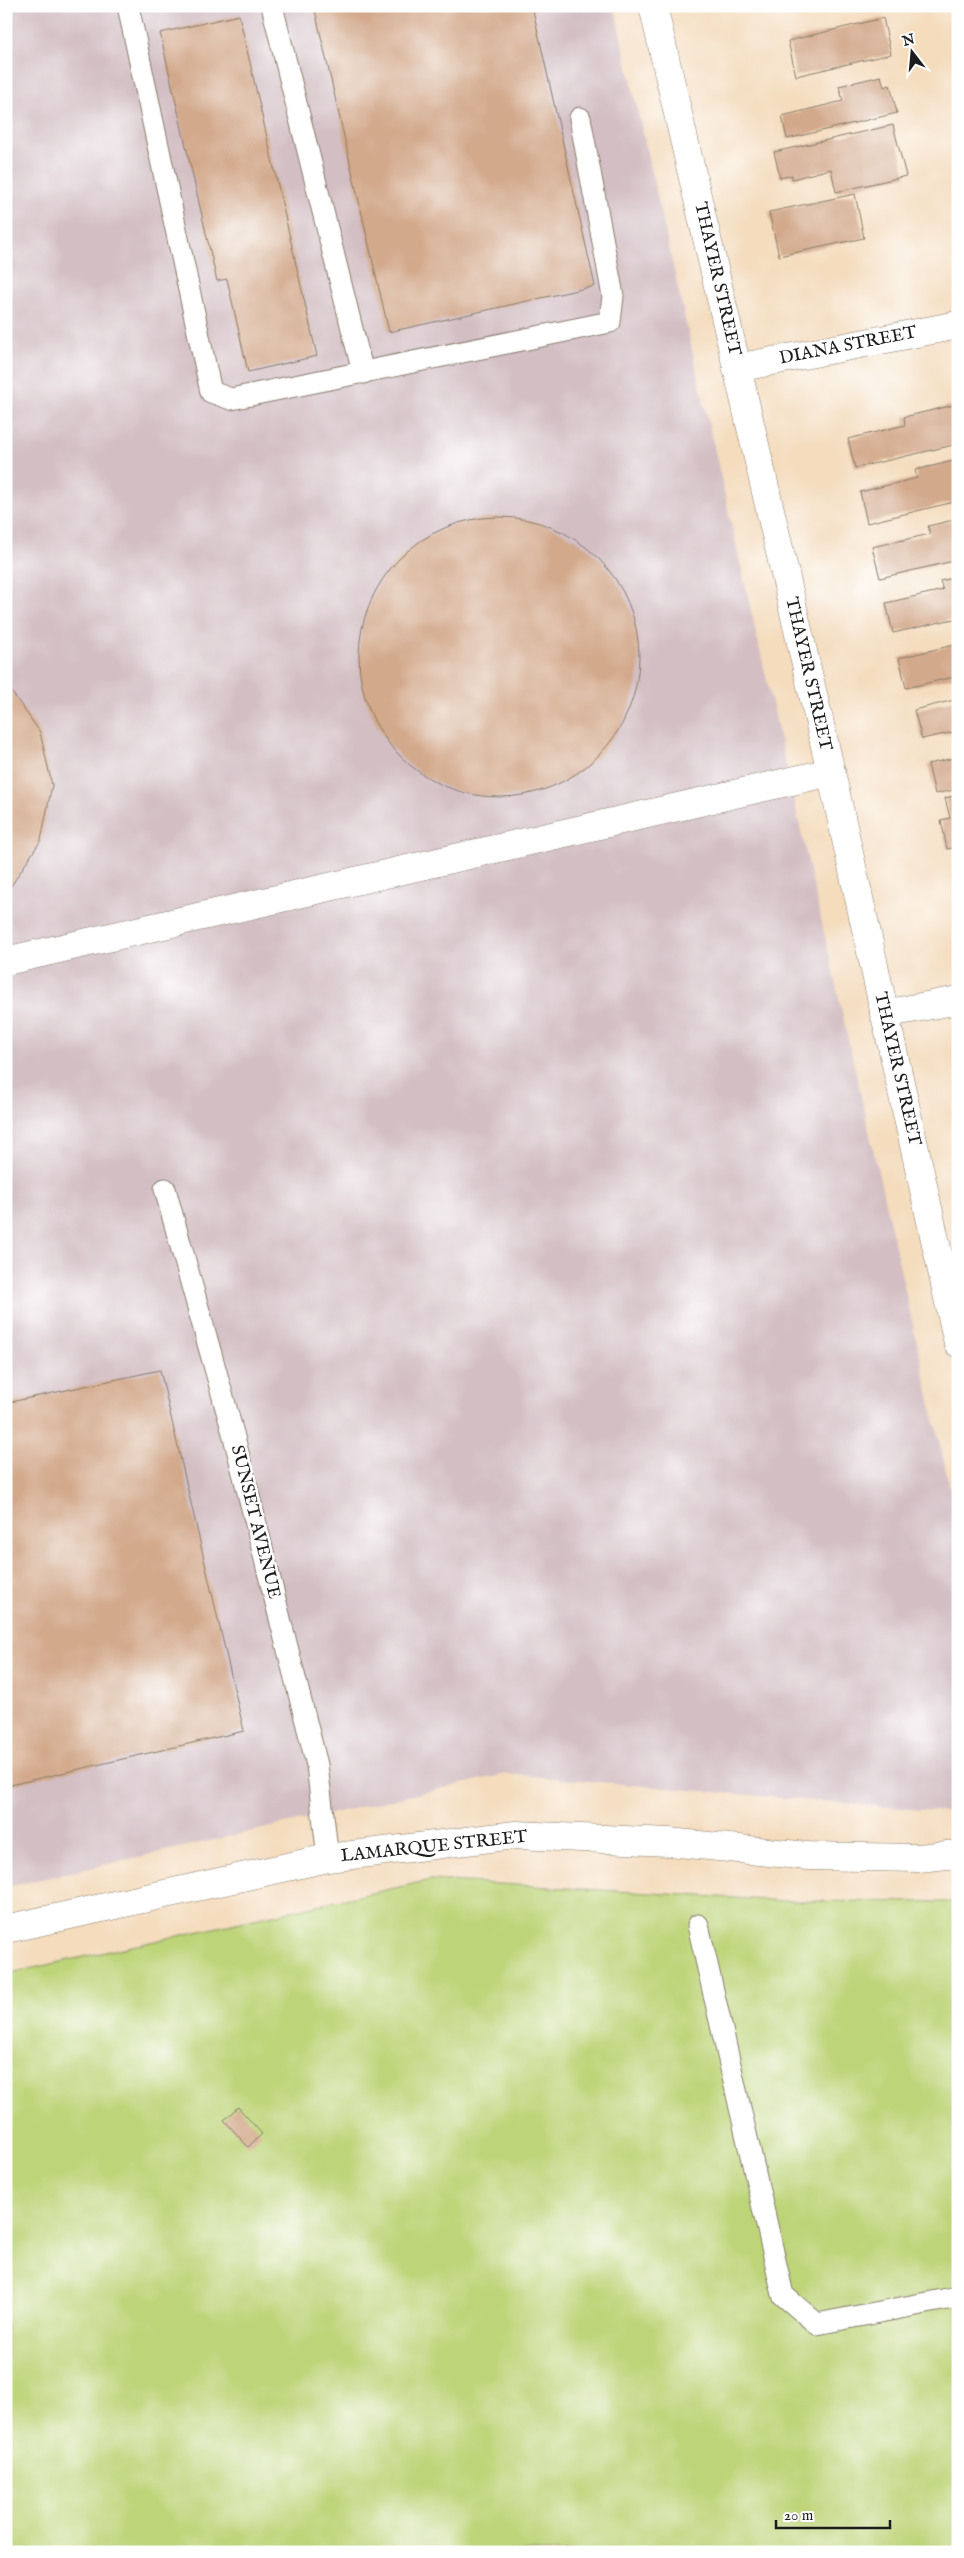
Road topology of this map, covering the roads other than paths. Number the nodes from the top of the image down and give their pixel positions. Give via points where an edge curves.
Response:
1 (128, 6) edge
2 (272, 6) edge
3 (653, 6) edge
4 (580, 118) dead end
5 (958, 325) edge
6 (737, 368) junction
7 (363, 373) junction
8 (831, 772) junction
9 (6, 961) edge
10 (958, 1000) edge
11 (884, 1014) junction
12 (164, 1190) dead end
13 (958, 1343) edge
14 (958, 1854) edge
15 (328, 1858) junction
16 (698, 1925) dead end
17 (6, 1929) edge
18 (958, 2297) edge

1 - 7 lane via 211,392 231,399
2 - 7 lane
3 - 6 street, THAYER STREET
4 - 7 lane via 614,296 610,322
5 - 6 street, DIANA STREET
6 - 8 street, THAYER STREET
8 - 9 street
8 - 11 street, THAYER STREET
10 - 11 street
11 - 13 street, THAYER STREET
12 - 15 lane, SUNSET AVENUE via 233,1434 318,1765
14 - 15 street, LAMARQUE STREET via 918,1858 808,1856 669,1842 516,1836
15 - 17 street, LAMARQUE STREET
16 - 18 lane via 783,2295 817,2324

